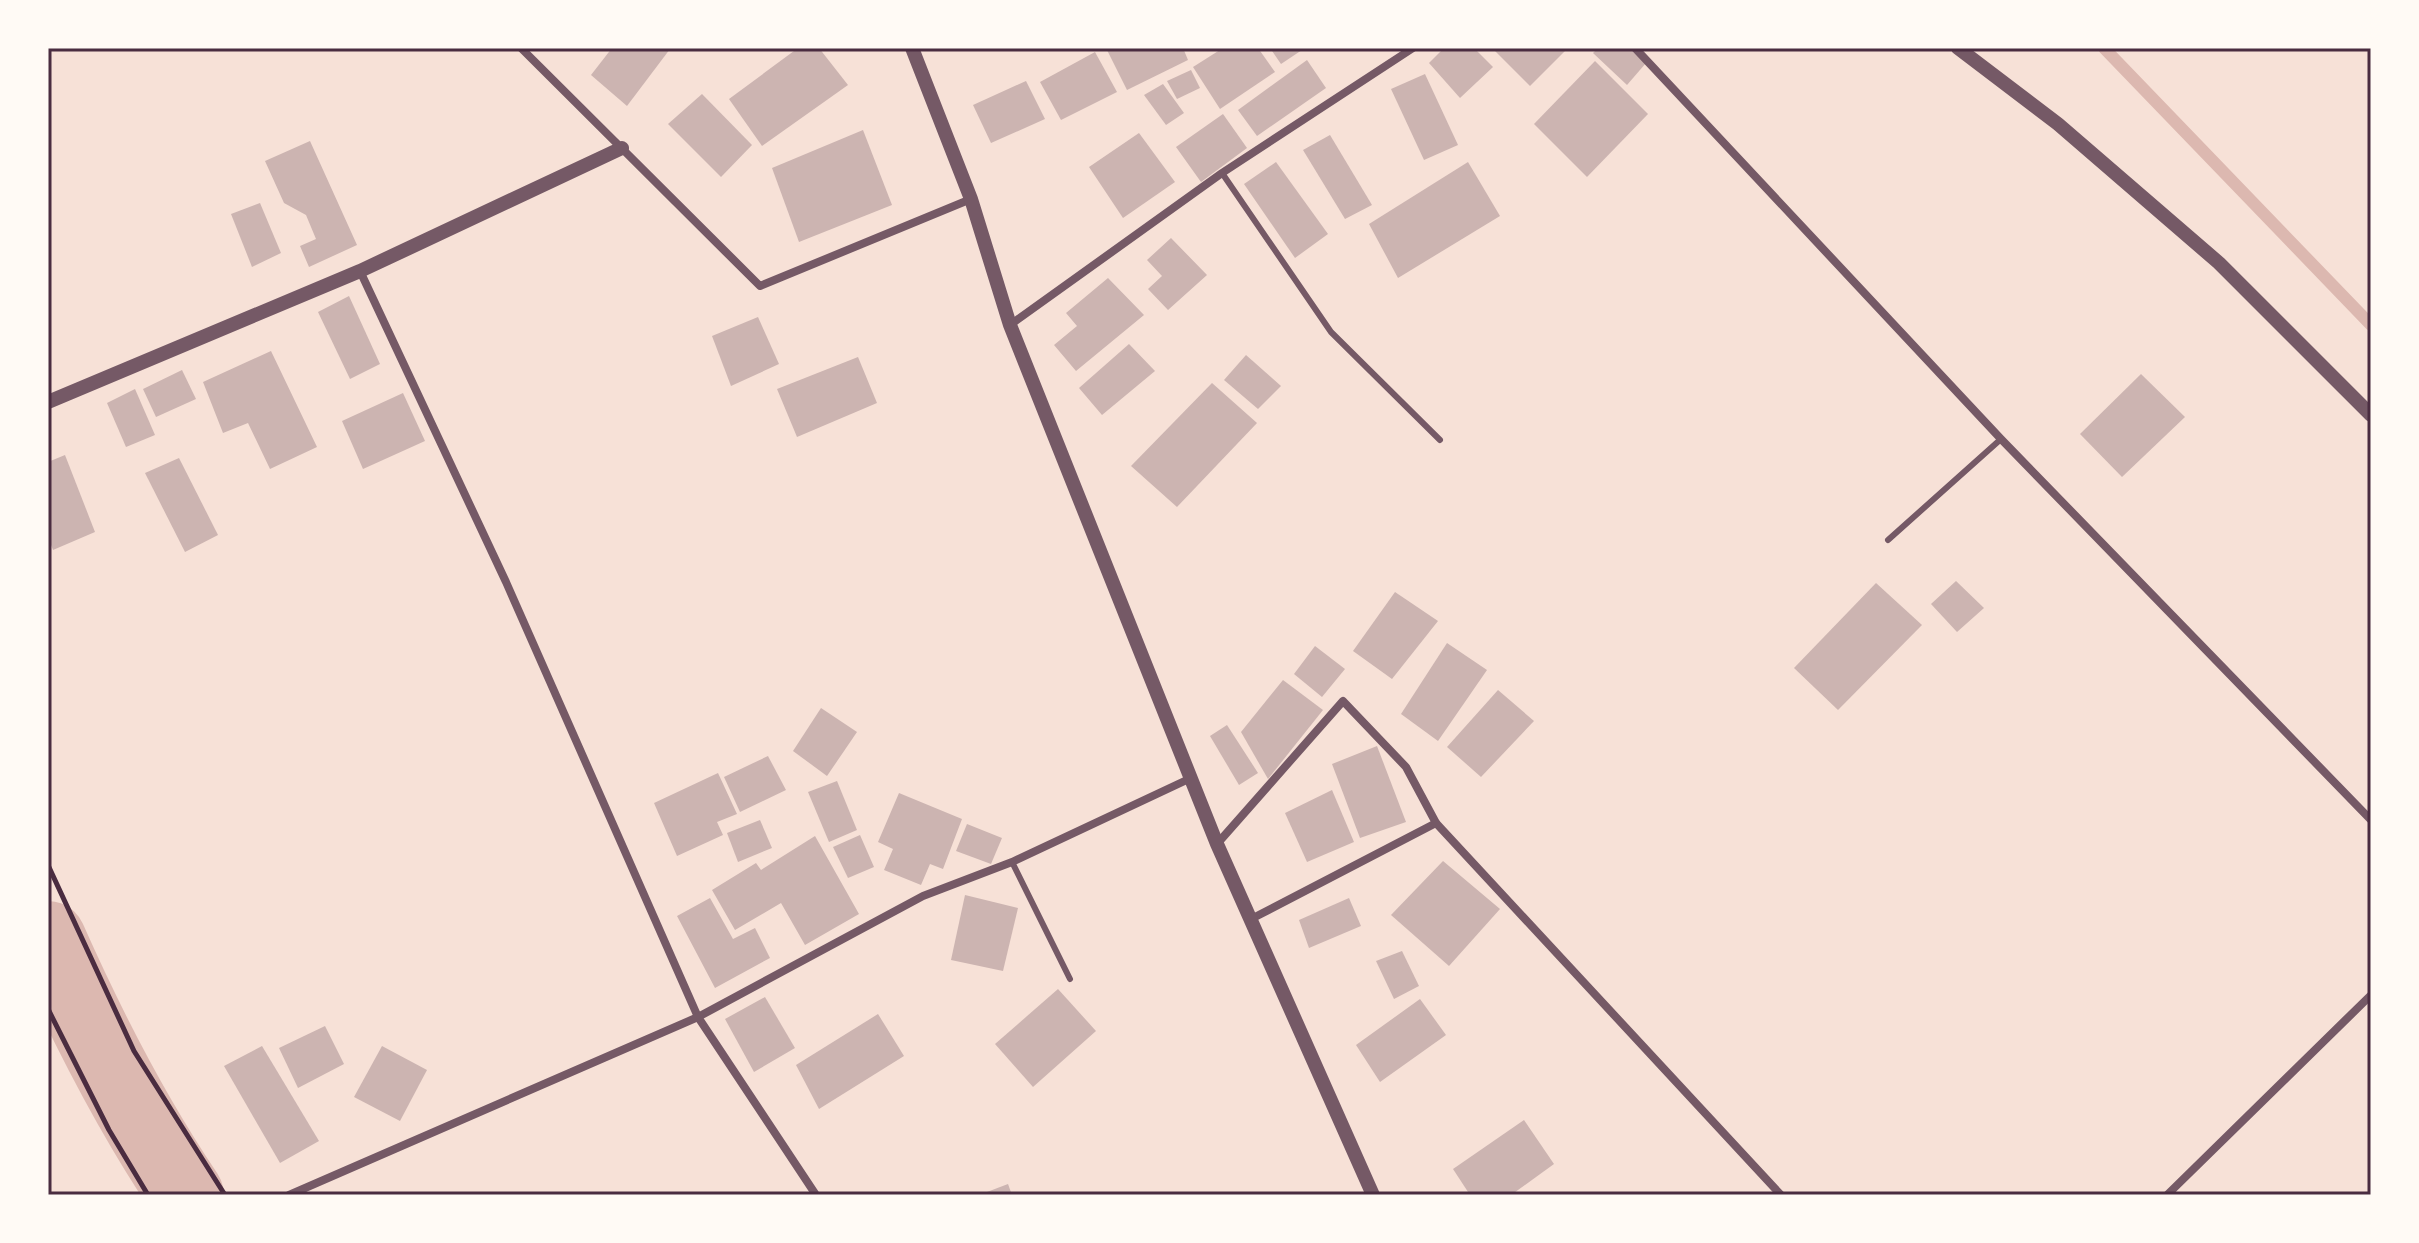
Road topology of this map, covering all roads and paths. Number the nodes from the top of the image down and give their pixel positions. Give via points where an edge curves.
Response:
1 (521, 48) edge
2 (912, 48) edge
3 (1413, 48) edge
4 (1635, 48) edge
5 (1958, 48) edge
6 (622, 148) junction
7 (1222, 173) junction
8 (971, 199) junction
9 (360, 271) junction
10 (1010, 325) junction
11 (48, 402) edge
12 (2371, 415) edge
13 (2001, 439) junction
14 (1440, 440) dead end
15 (1888, 540) dead end
16 (1191, 778) junction
17 (2371, 820) edge
18 (1436, 823) junction
19 (1217, 844) junction
20 (1012, 862) junction
21 (48, 865) edge
22 (1253, 918) junction
23 (1070, 979) dead end
24 (2371, 995) edge
25 (48, 1009) edge
26 (698, 1017) junction
27 (148, 1195) edge
28 (225, 1195) edge
29 (289, 1195) edge
30 (816, 1195) edge
31 (1373, 1195) edge
32 (1781, 1195) edge
33 (2167, 1195) edge

1 - 6 street
2 - 8 street
3 - 7 street
4 - 13 street
5 - 12 street via 2058,124 2219,263
6 - 8 street via 760,286
6 - 9 street
7 - 10 street
7 - 14 lane via 1331,332
8 - 10 street
9 - 11 street
9 - 26 street via 506,582
10 - 16 street
13 - 15 lane
13 - 17 street
16 - 19 street
16 - 20 street
18 - 19 street via 1406,767 1343,701
18 - 22 street
18 - 32 street
19 - 22 street
20 - 23 lane
20 - 26 street via 923,896
21 - 28 path via 134,1051
22 - 31 street
24 - 33 street
25 - 27 path
26 - 29 street
26 - 30 street

